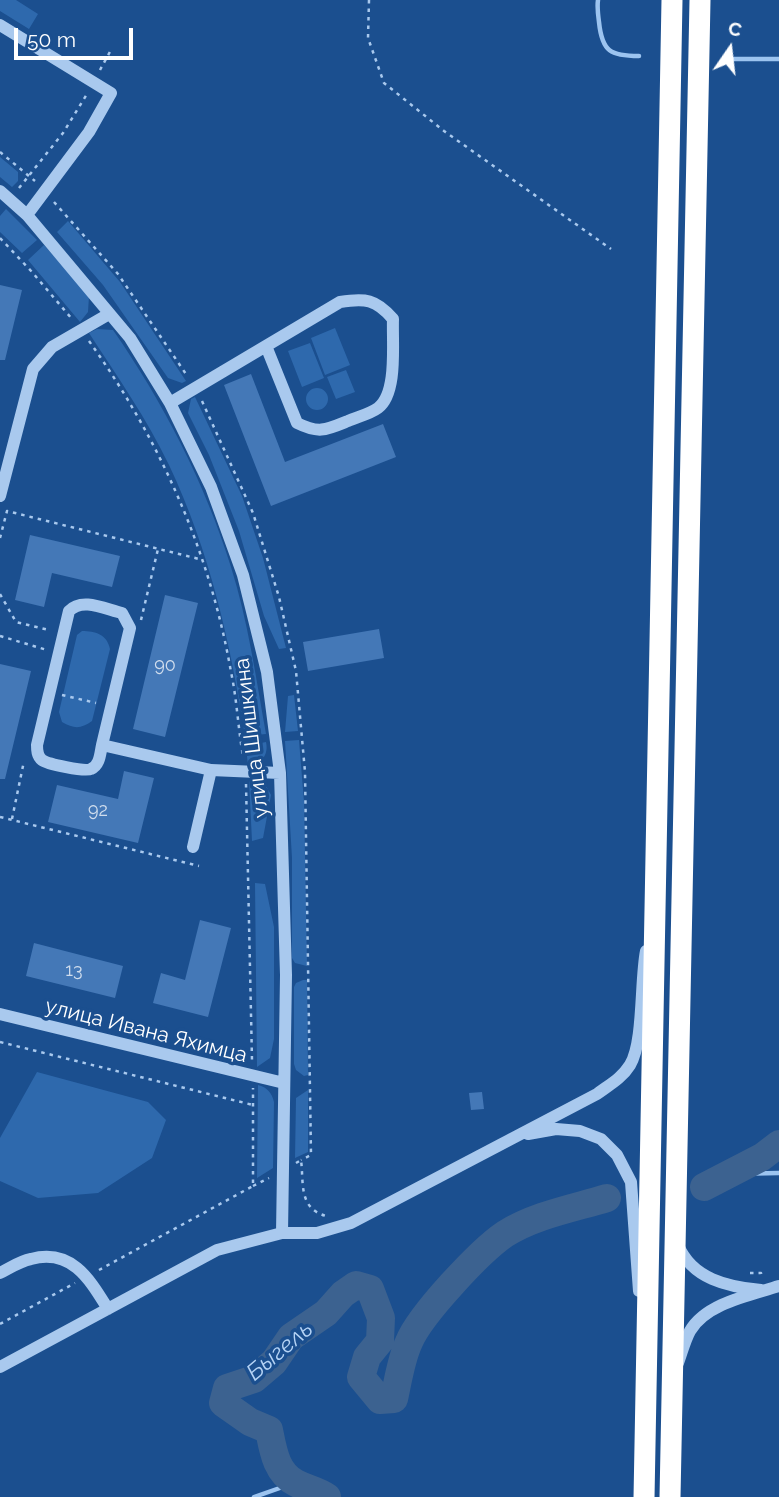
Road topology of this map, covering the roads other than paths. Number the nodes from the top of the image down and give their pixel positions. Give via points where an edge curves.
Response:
1 (672, 0) edge
2 (700, 0) edge
3 (0, 25) edge
4 (5, 195) edge
5 (27, 215) junction
6 (109, 314) junction
7 (266, 346) junction
8 (170, 403) junction
9 (5, 452) edge
10 (0, 496) edge
11 (102, 745) junction
12 (211, 770) junction
13 (280, 773) junction
14 (193, 847) dead end
15 (654, 913) junction
16 (0, 1014) edge
17 (284, 1083) junction
18 (510, 1138) junction
19 (282, 1233) junction
20 (675, 1236) junction
21 (0, 1273) edge
22 (779, 1286) edge
23 (765, 1290) junction
24 (108, 1309) junction
25 (0, 1367) edge
26 (672, 1379) junction
27 (646, 1380) junction
28 (644, 1497) edge
29 (670, 1497) edge

1 - 15 highway
2 - 20 highway
3 - 5 street via 111,93 89,132
4 - 5 street, улица Шишкина
5 - 6 street, улица Шишкина
6 - 8 street, улица Шишкина via 130,338
6 - 9 street via 52,347 33,369
7 - 7 street via 340,302 360,299 382,306 393,319 387,398 377,409 326,430 311,430 297,423
7 - 8 street
8 - 13 street, улица Шишкина via 211,486 243,575 267,672
9 - 10 street
11 - 11 street via 130,628 122,613 83,603 69,611 37,754 43,761 85,771 99,761
11 - 12 street
12 - 13 street
12 - 14 street
13 - 17 street, улица Шишкина
15 - 18 street via 642,973 638,1046 631,1064 597,1094
15 - 27 highway
16 - 17 street, улица Ивана Яхимца
17 - 19 street, улица Шишкина
18 - 19 street via 351,1223 317,1233
18 - 27 street via 556,1129 580,1131 601,1139 617,1155 631,1182
19 - 24 street via 217,1250
20 - 23 street via 696,1270 736,1288
20 - 26 highway
21 - 24 street via 30,1259 50,1257 69,1262 88,1276
22 - 23 street
23 - 26 street via 702,1316 690,1331
24 - 25 street
26 - 29 highway
27 - 28 highway

